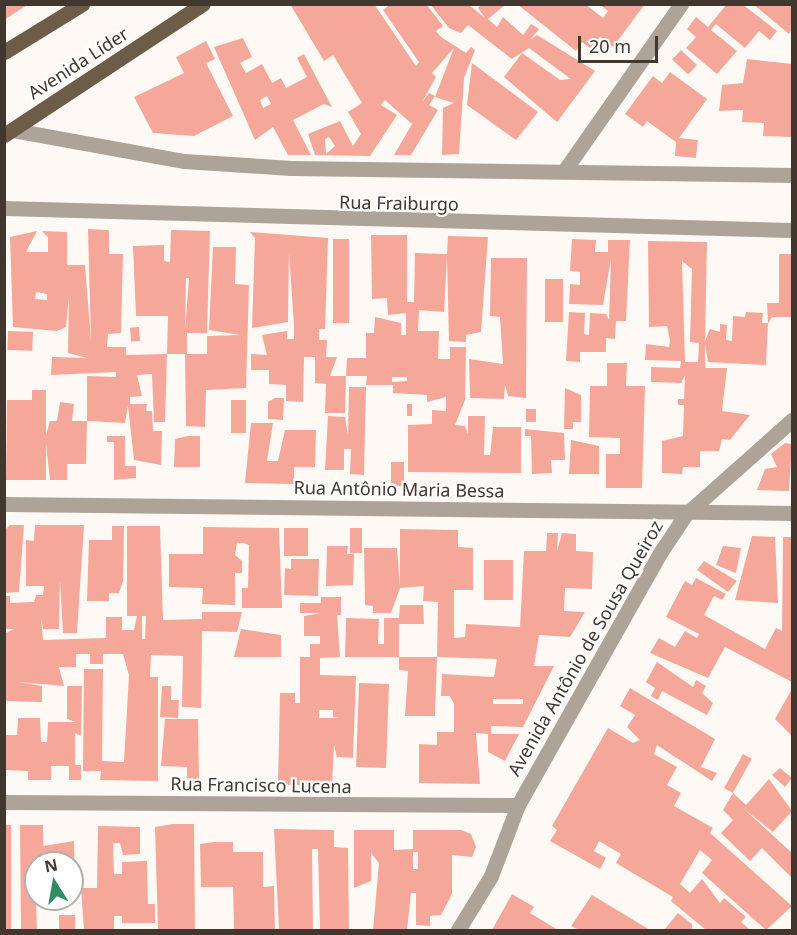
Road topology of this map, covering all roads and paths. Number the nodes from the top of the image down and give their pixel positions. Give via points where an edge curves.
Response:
1 (82, 4) edge
2 (203, 4) edge
3 (681, 4) edge
4 (4, 52) edge
5 (9, 132) edge
6 (564, 171) junction
7 (792, 175) edge
8 (4, 208) edge
9 (792, 230) edge
10 (792, 420) edge
11 (4, 504) edge
12 (792, 513) edge
13 (686, 514) junction
14 (4, 802) edge
15 (518, 806) junction
16 (458, 930) edge

1 - 4 main road
2 - 5 main road, Avenida Líder
3 - 6 street
5 - 6 street, Rua Fraiburgo via 184,161
6 - 7 street, Rua Fraiburgo
8 - 9 street, Rua Fraiburgo
10 - 13 street, Avenida Antônio de Sousa Queiroz
11 - 13 street, Rua Antônio Maria Bessa
12 - 13 street, Rua Antônio Maria Bessa
13 - 15 street, Avenida Antônio de Sousa Queiroz
14 - 15 street, Rua Francisco Lucena
15 - 16 street, Avenida Antônio de Sousa Queiroz via 490,876

